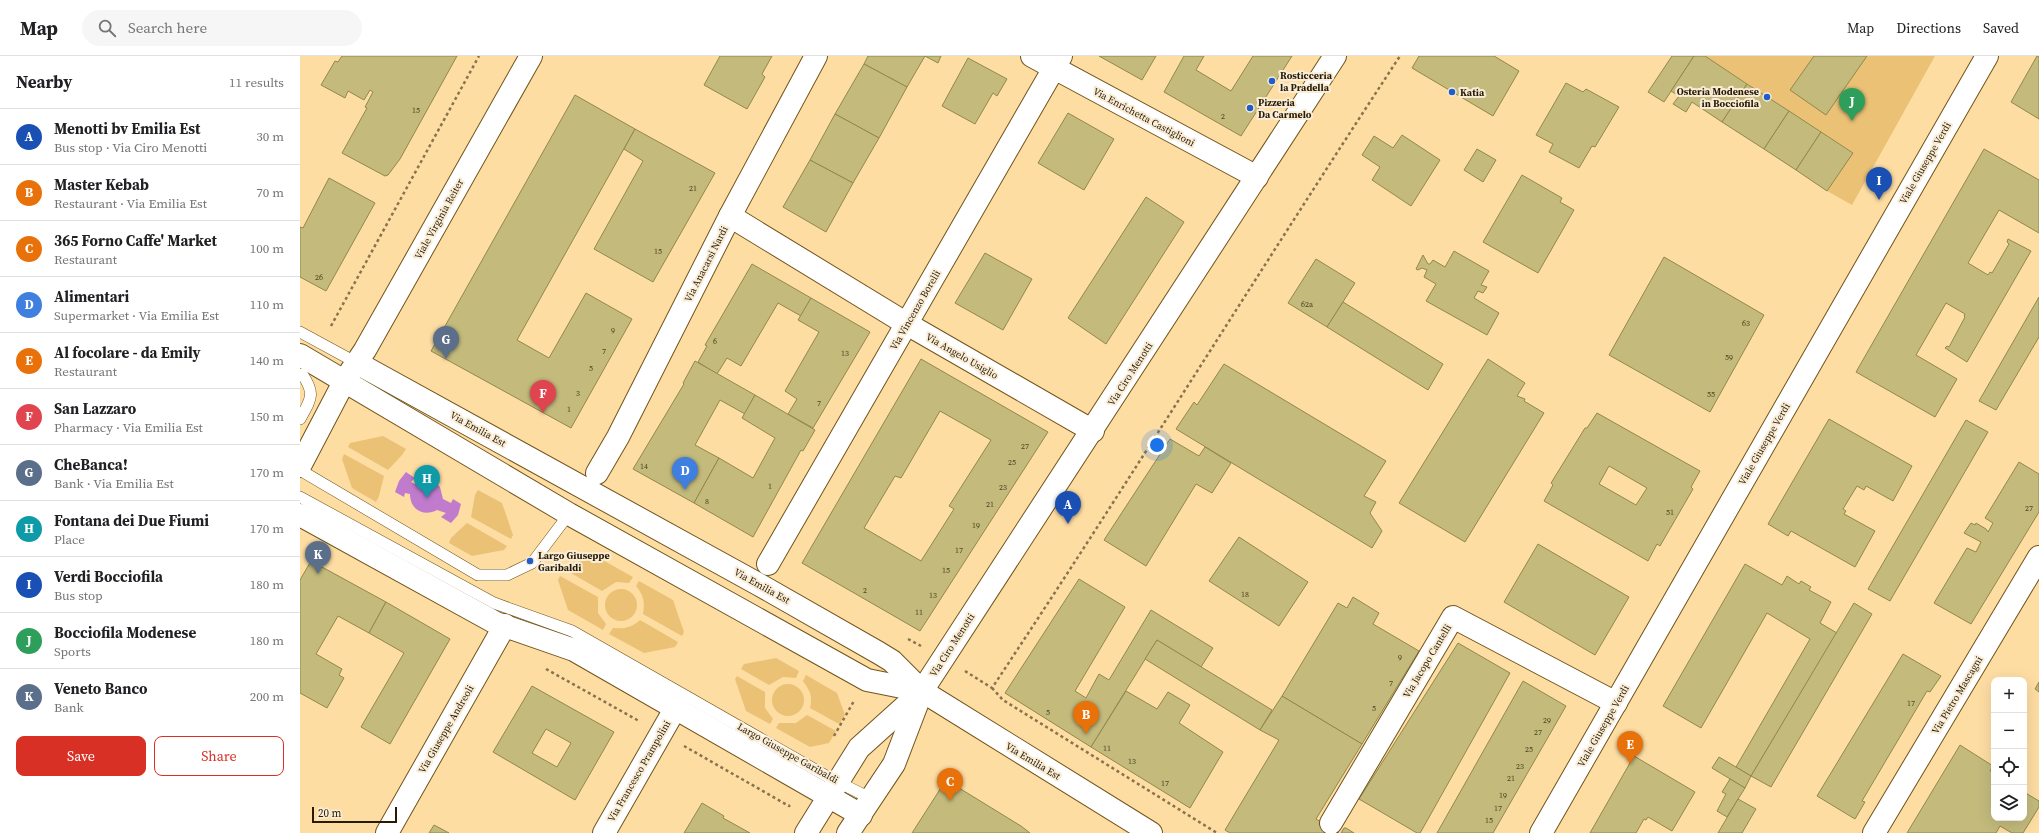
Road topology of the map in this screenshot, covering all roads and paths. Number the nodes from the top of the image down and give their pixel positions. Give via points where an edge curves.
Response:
1 (478, 56) edge
2 (531, 56) edge
3 (816, 56) edge
4 (1032, 56) edge
5 (1335, 56) edge
6 (1400, 56) edge
7 (1987, 56) edge
8 (1057, 62) edge
9 (1257, 178) junction
10 (730, 216) junction
11 (907, 324) junction
12 (328, 330) dead end
13 (300, 332) edge
14 (301, 368) edge
15 (351, 372) junction
16 (300, 419) edge
17 (1093, 431) junction
18 (300, 466) edge
19 (300, 470) edge
20 (597, 473) dead end
21 (300, 497) edge
22 (569, 514) junction
23 (300, 515) edge
24 (2039, 558) edge
25 (768, 564) dead end
26 (505, 625) junction
27 (944, 658) junction
28 (992, 688) junction
29 (922, 691) junction
30 (1616, 703) junction
31 (675, 708) junction
32 (833, 789) junction
33 (867, 807) junction
34 (1331, 823) dead end
35 (387, 833) edge
36 (604, 833) edge
37 (806, 833) edge
38 (848, 833) edge
39 (1151, 833) edge
40 (1217, 833) edge
41 (1541, 833) edge
42 (1874, 833) edge

1 - 12 path
2 - 15 street, Viale Virginia Reiter
3 - 10 street, Via Anacarsi Nardi
4 - 8 street, Via Enrichetta Castiglioni
5 - 9 street, Via Ciro Menotti
6 - 28 path
7 - 30 street, Viale Giuseppe Verdi
8 - 9 street, Via Enrichetta Castiglioni
8 - 11 street, Via Vincenzo Borelli
9 - 17 street, Via Ciro Menotti
10 - 11 street, Via Angelo Usiglio
10 - 20 street, Via Anacarsi Nardi via 618,437
11 - 17 street, Via Angelo Usiglio
11 - 25 street, Via Vincenzo Borelli
13 - 15 lane
14 - 15 street
14 - 16 lane via 311,395
15 - 18 street
15 - 22 street
15 - 29 street, Via Emilia Est via 758,584 892,661
17 - 27 street, Via Ciro Menotti
19 - 22 lane via 478,575 507,575 532,563
21 - 32 lane, Largo Giuseppe Garibaldi via 494,603 572,631
22 - 29 street via 866,680
23 - 26 street, Largo Giuseppe Garibaldi via 489,619
24 - 42 street, Via Pietro Mascagni
26 - 31 street, Largo Giuseppe Garibaldi via 574,650
26 - 35 street, Via Giuseppe Andreoli
27 - 28 path
27 - 29 street, Via Ciro Menotti
28 - 40 path via 1003,700
29 - 32 street via 859,748
29 - 33 street via 894,764
29 - 39 street, Via Emilia Est
30 - 34 street, Via Jacopo Cantelli via 1453,616
30 - 41 street, Viale Giuseppe Verdi
31 - 32 street, Largo Giuseppe Garibaldi
31 - 36 street, Via Francesco Prampolini
32 - 33 street, Largo Giuseppe Garibaldi
32 - 37 street
33 - 38 street

